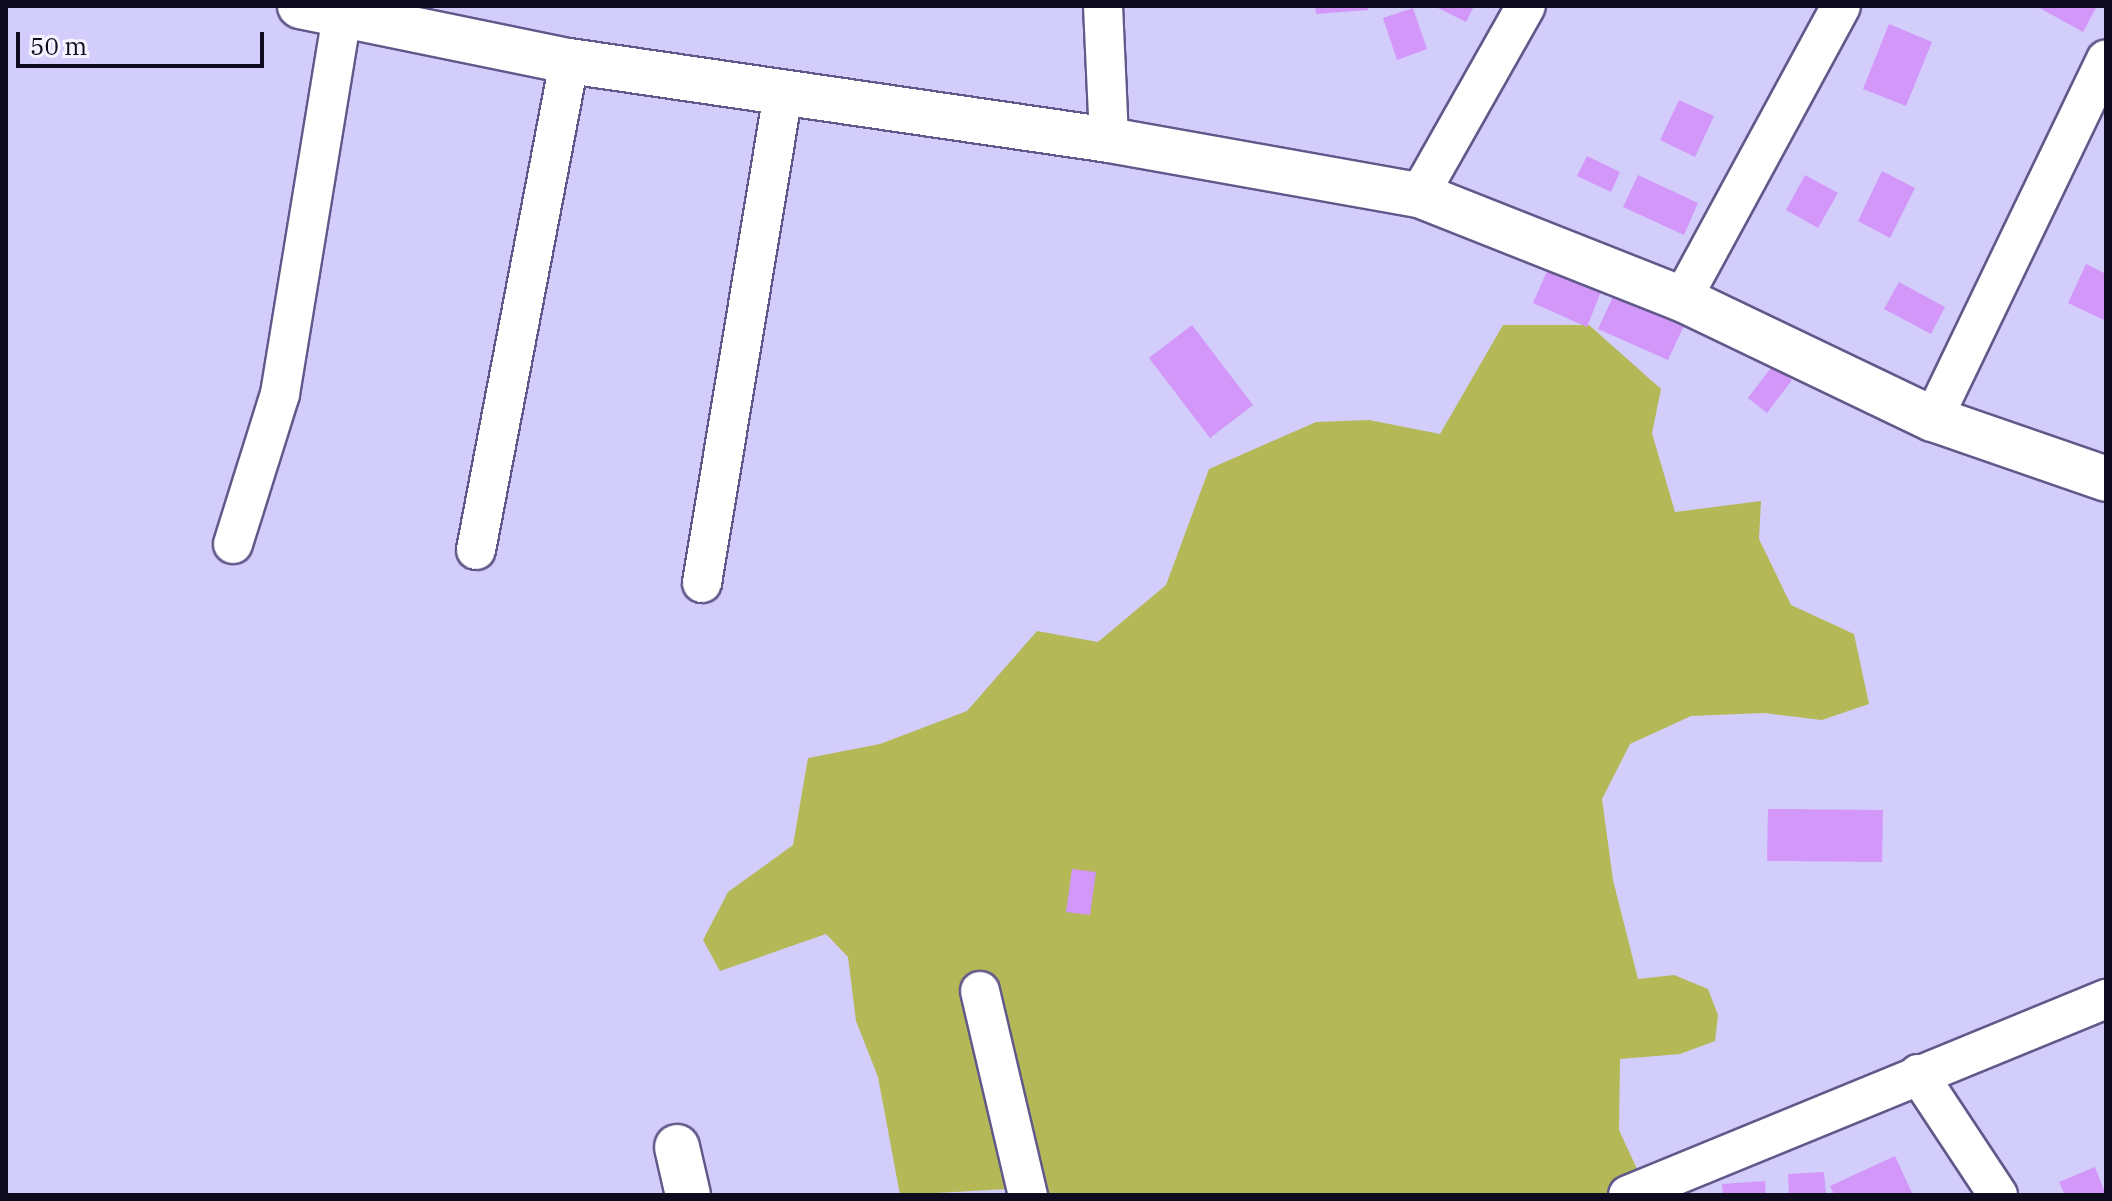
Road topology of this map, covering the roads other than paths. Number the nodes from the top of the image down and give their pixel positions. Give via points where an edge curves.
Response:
1 (300, 6) edge
2 (1103, 6) edge
3 (1526, 6) edge
4 (1841, 6) edge
5 (342, 15) junction
6 (2106, 59) edge
7 (569, 61) junction
8 (783, 92) junction
9 (1109, 140) junction
10 (1419, 195) junction
11 (1682, 299) junction
12 (1933, 419) junction
13 (2106, 479) edge
14 (233, 544) dead end
15 (476, 550) dead end
16 (702, 583) dead end
17 (980, 991) dead end
18 (2106, 999) edge
19 (1918, 1074) junction
20 (677, 1147) dead end
21 (688, 1195) edge
22 (1028, 1195) edge
23 (1628, 1195) edge
24 (1998, 1195) edge

1 - 5 street
2 - 9 street
3 - 10 street
4 - 11 street
5 - 7 street
5 - 14 street via 280,394
6 - 12 street
7 - 8 street
7 - 15 street
8 - 9 street
8 - 16 street
9 - 10 street
10 - 11 street
11 - 12 street
12 - 13 street
17 - 22 street
18 - 19 street
19 - 23 street
19 - 24 street
20 - 21 street

